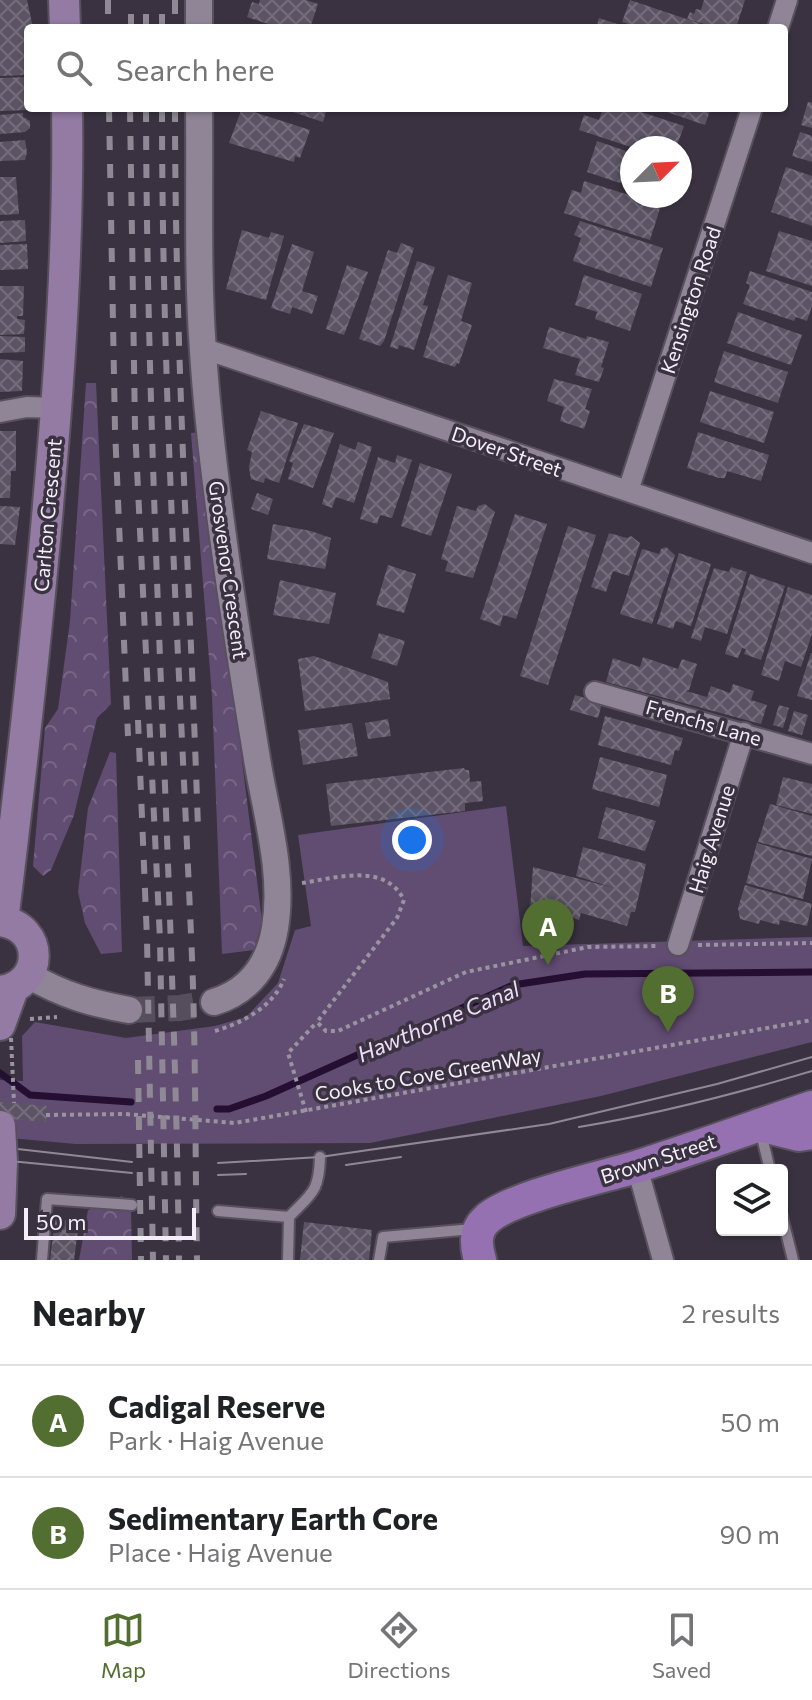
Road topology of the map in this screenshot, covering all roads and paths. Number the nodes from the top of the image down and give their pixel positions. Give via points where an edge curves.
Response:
1 (64, 0) edge
2 (199, 0) edge
3 (787, 0) edge
4 (65, 24) edge
5 (199, 24) edge
6 (779, 24) edge
7 (67, 112) edge
8 (199, 112) edge
9 (751, 112) edge
10 (202, 348) junction
11 (56, 408) junction
12 (0, 412) edge
13 (628, 491) junction
14 (812, 553) edge
15 (595, 692) dead end
16 (744, 733) junction
17 (812, 754) edge
18 (300, 884) dead end
19 (2, 921) edge
20 (812, 943) edge
21 (678, 945) junction
22 (14, 985) edge
23 (214, 1002) tunnel mouth
24 (129, 1010) tunnel mouth
25 (812, 1020) edge
26 (317, 1022) junction
27 (6, 1031) edge
28 (812, 1107) edge
29 (306, 1112) junction
30 (46, 1115) dead end
31 (7, 1119) edge
32 (759, 1125) junction
33 (812, 1133) edge
34 (320, 1157) dead end
35 (769, 1164) edge
36 (637, 1167) junction
37 (132, 1205) dead end
38 (218, 1211) dead end
39 (0, 1214) edge
40 (289, 1217) junction
41 (787, 1236) edge
42 (479, 1244) edge
43 (42, 1260) edge
44 (288, 1260) edge
45 (379, 1260) edge
46 (663, 1260) edge
47 (793, 1260) edge

1 - 4 main road
2 - 5 street
3 - 6 street
7 - 11 main road, Carlton Crescent
8 - 10 street, Grosvenor Crescent
9 - 13 street, Kensington Road
10 - 13 street, Dover Street
10 - 23 street, Grosvenor Crescent via 222,530 277,907 265,963 240,991
11 - 12 street
11 - 19 main road, Carlton Crescent via 29,717
13 - 14 street, Dover Street
15 - 16 street, Frenchs Lane
16 - 17 street, Frenchs Lane
16 - 21 street, Haig Avenue
18 - 26 path via 363,875 385,878 404,900 397,918
19 - 22 main road via 18,926 34,953
20 - 21 path
21 - 26 path via 588,947 466,972 338,1031 326,1031
22 - 24 street
22 - 27 main road
25 - 29 path, Cooks to Cove GreenWay
26 - 29 path via 288,1053
27 - 31 path, bridge
28 - 32 main road, Brown Street
29 - 30 path, Cooks to Cove GreenWay via 235,1123 125,1114
31 - 39 main road, bridge
32 - 33 main road
32 - 35 lane
32 - 36 main road, Brown Street
34 - 40 lane via 316,1188
36 - 42 main road, Brown Street via 504,1207 492,1214
36 - 46 street
37 - 43 lane via 47,1199
38 - 40 lane
40 - 44 lane
41 - 47 lane
42 - 45 lane via 383,1237

